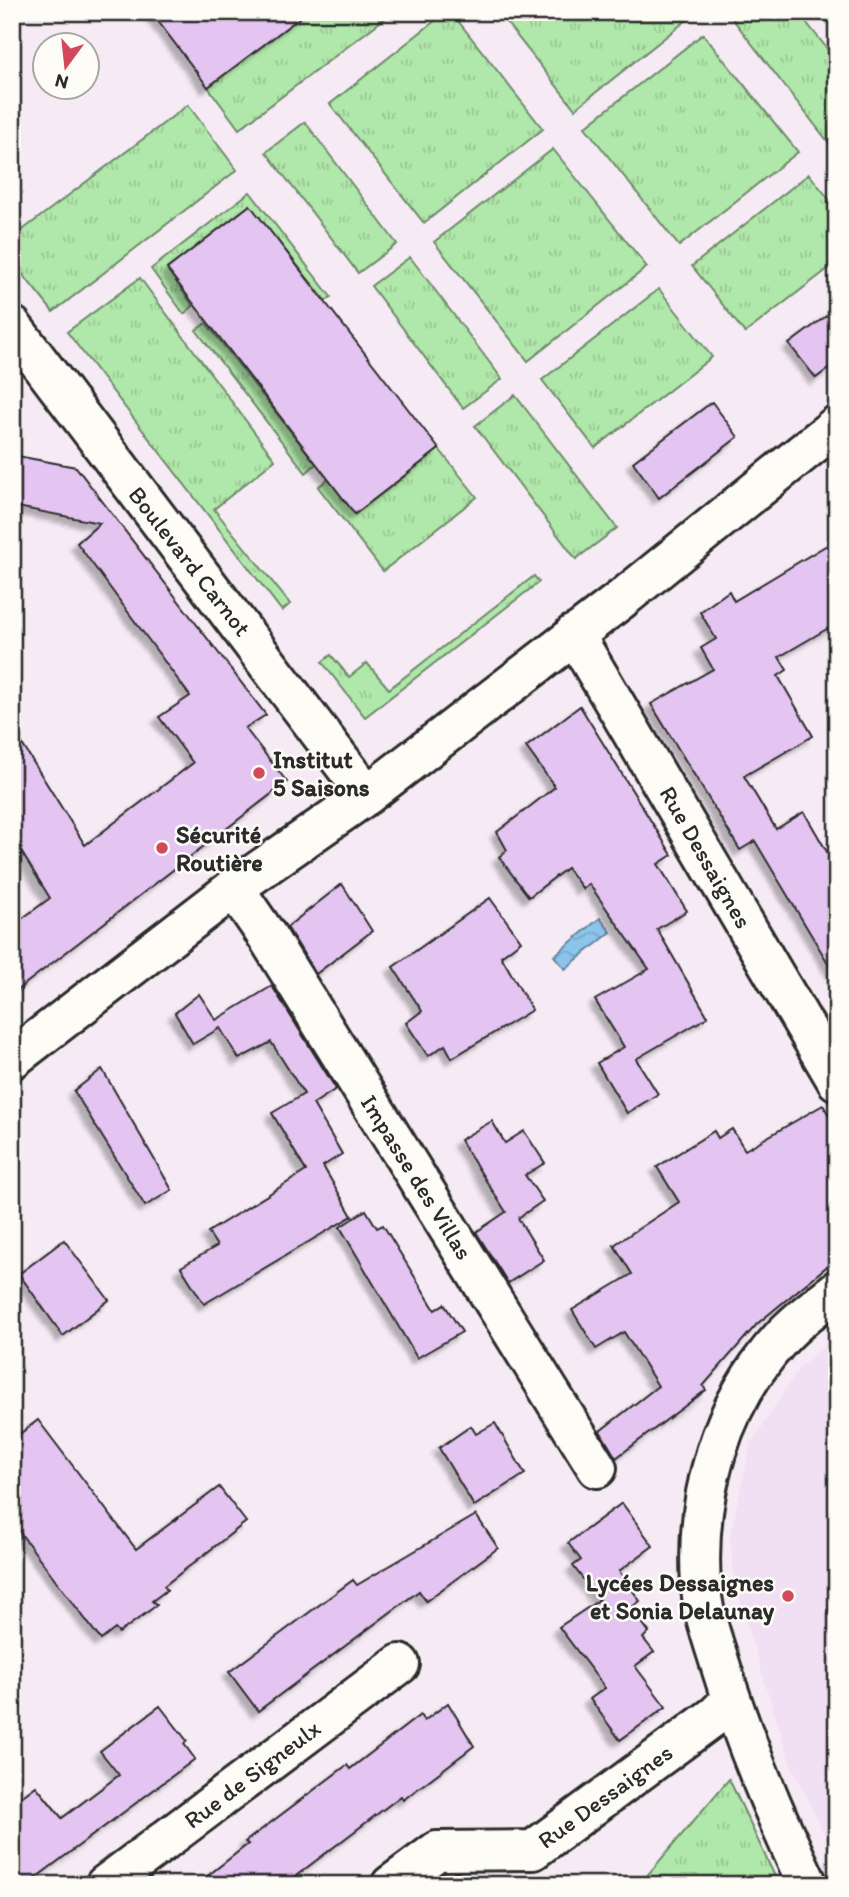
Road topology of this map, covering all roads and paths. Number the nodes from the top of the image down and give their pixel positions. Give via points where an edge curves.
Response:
1 (12, 326) edge
2 (837, 425) edge
3 (574, 634) junction
4 (367, 795) junction
5 (234, 888) junction
6 (12, 1059) edge
7 (837, 1081) edge
8 (837, 1290) edge
9 (597, 1468) dead end
10 (400, 1664) dead end
11 (731, 1700) junction
12 (105, 1885) edge
13 (391, 1885) edge
14 (808, 1885) edge

1 - 4 street, Boulevard Carnot
2 - 3 street
3 - 4 street
3 - 7 street, Rue Dessaignes
4 - 5 street
5 - 6 street
5 - 9 street, Impasse des Villas
8 - 11 street via 781,1338 758,1366 735,1402 713,1455 701,1524 701,1587
10 - 12 street, Rue de Signeulx
11 - 13 street, Rue Dessaignes via 533,1850 438,1851
11 - 14 street via 769,1802

